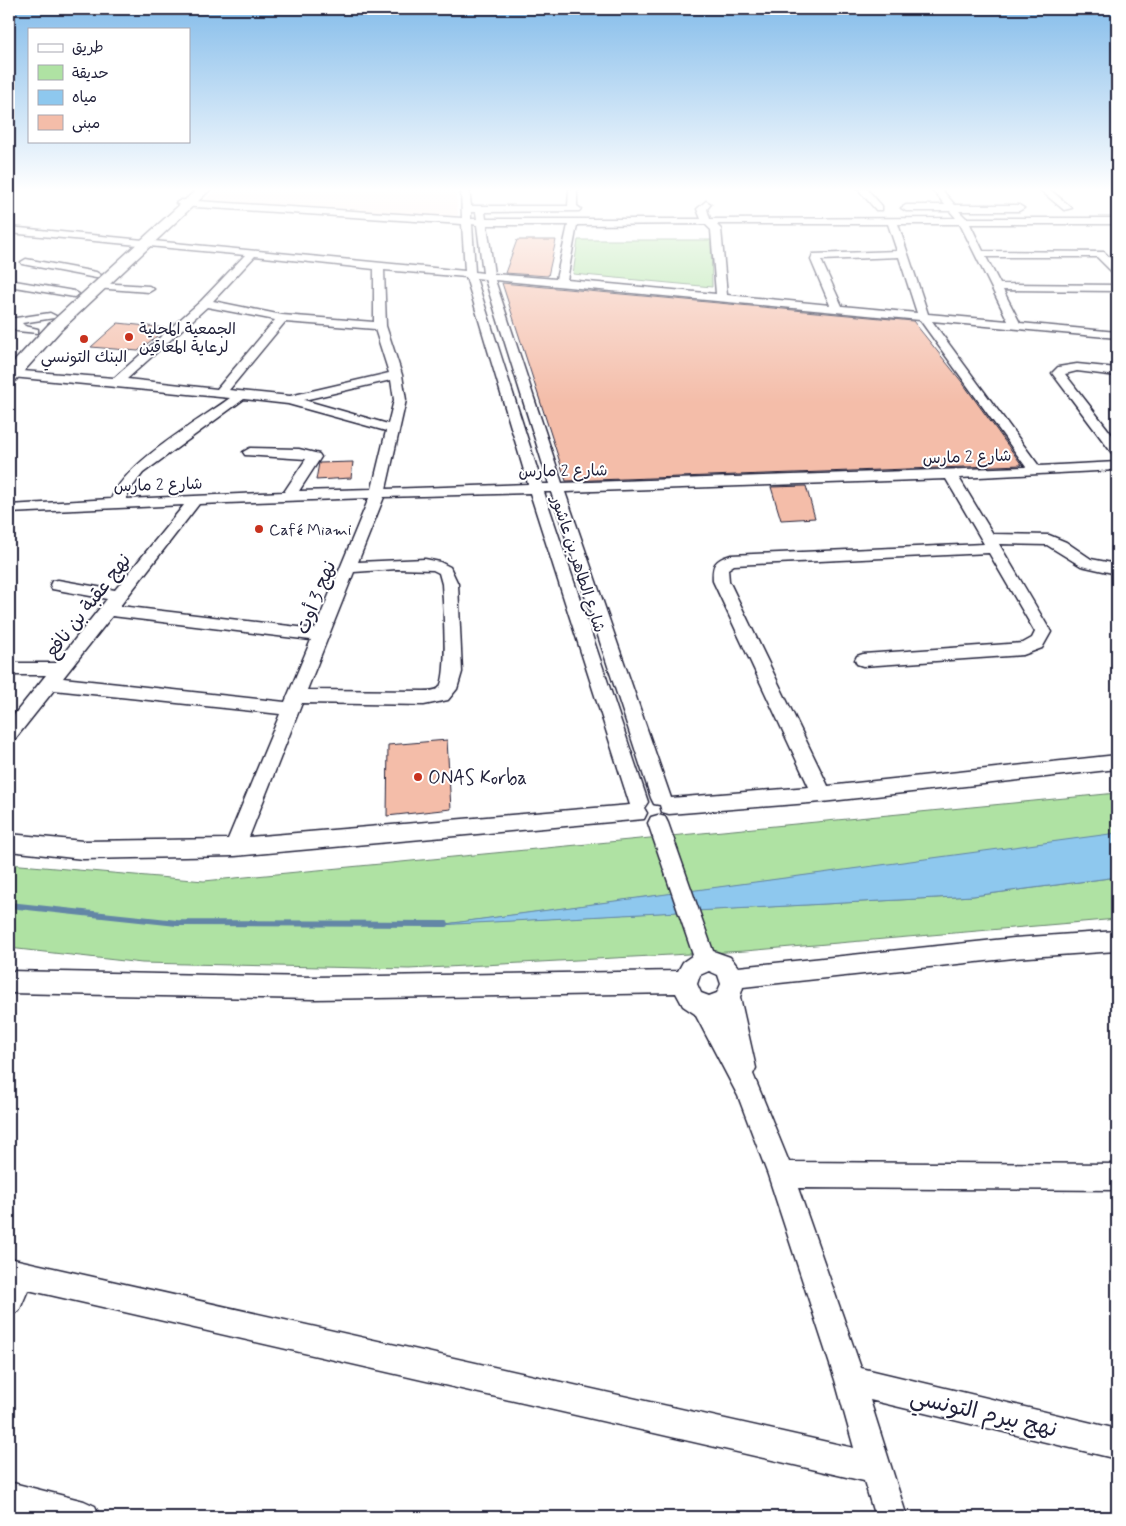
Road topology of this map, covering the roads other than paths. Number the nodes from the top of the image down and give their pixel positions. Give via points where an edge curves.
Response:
1 (120, 260) edge
2 (245, 260) edge
3 (322, 260) edge
4 (471, 260) edge
5 (485, 260) edge
6 (565, 260) edge
7 (721, 260) edge
8 (816, 260) edge
9 (904, 260) edge
10 (983, 260) edge
11 (1106, 260) edge
12 (26, 262) dead end
13 (379, 266) junction
14 (1117, 271) edge
15 (470, 275) junction
16 (489, 276) junction
17 (98, 280) junction
18 (561, 282) junction
19 (9, 283) edge
20 (998, 287) junction
21 (149, 288) dead end
22 (1117, 288) edge
23 (74, 294) junction
24 (722, 297) junction
25 (205, 303) junction
26 (837, 308) junction
27 (50, 316) junction
28 (922, 316) junction
29 (282, 318) junction
30 (11, 321) edge
31 (1015, 324) junction
32 (380, 326) junction
33 (34, 331) junction
34 (1117, 335) edge
35 (10, 353) edge
36 (1117, 372) edge
37 (10, 375) edge
38 (396, 375) junction
39 (117, 382) junction
40 (220, 393) junction
41 (242, 395) junction
42 (289, 400) junction
43 (392, 429) junction
44 (1117, 450) edge
45 (250, 452) dead end
46 (1117, 466) edge
47 (1036, 471) junction
48 (950, 474) junction
49 (536, 488) junction
50 (557, 488) junction
51 (378, 494) junction
52 (288, 497) junction
53 (195, 500) junction
54 (117, 502) junction
55 (9, 509) edge
56 (992, 544) junction
57 (348, 568) junction
58 (1117, 569) edge
59 (58, 585) dead end
60 (119, 596) junction
61 (109, 610) junction
62 (321, 635) junction
63 (863, 660) dead end
64 (9, 669) edge
65 (56, 676) junction
66 (295, 702) junction
67 (9, 734) edge
68 (1117, 762) edge
69 (822, 794) junction
70 (665, 802) junction
71 (637, 808) junction
72 (660, 829) junction
73 (9, 843) edge
74 (235, 848) junction
75 (1117, 941) edge
76 (704, 956) junction
77 (9, 982) edge
78 (685, 982) junction
79 (730, 988) junction
80 (702, 1005) junction
81 (748, 1089) junction
82 (781, 1175) junction
83 (1117, 1177) edge
84 (14, 1273) edge
85 (9, 1301) edge
86 (850, 1380) junction
87 (1117, 1444) edge
88 (875, 1468) junction
89 (9, 1498) edge
90 (84, 1517) edge
91 (891, 1517) edge

1 - 17 highway
2 - 25 street
3 - 13 street
4 - 15 street, شارع الطاهر بن عاشور
5 - 16 street, شارع الطاهر بن عاشور
6 - 18 street
7 - 24 street
8 - 26 street
9 - 28 street
10 - 20 street
11 - 14 street
12 - 17 street
13 - 15 street
13 - 32 street, نهج 3 أوت
15 - 16 street
15 - 49 street, شارع الطاهر بن عاشور
16 - 18 street
16 - 50 street, شارع الطاهر بن عاشور
17 - 21 street
17 - 23 highway
17 - 37 highway
18 - 24 street
19 - 23 street
20 - 22 street
20 - 31 street
23 - 27 highway
24 - 26 street
25 - 29 street
25 - 39 street
26 - 28 street
27 - 30 street
27 - 33 highway
28 - 31 street
28 - 47 street
29 - 32 street
29 - 40 street
30 - 33 street via 21,329
31 - 34 street
32 - 38 street, نهج 3 أوت
33 - 35 highway
36 - 44 street via 1073,367 1058,373
37 - 39 street
38 - 42 street
38 - 43 street, نهج 3 أوت via 400,400
39 - 40 street
40 - 41 street
41 - 42 street
41 - 54 street via 138,470
42 - 43 street
43 - 51 street, نهج 3 أوت
45 - 52 street via 300,453 314,457
46 - 47 street, شارع 2 مارس
47 - 48 street, شارع 2 مارس
48 - 50 street, شارع 2 مارس
48 - 56 street
49 - 50 street, شارع 2 مارس
49 - 51 street, شارع 2 مارس
49 - 71 street, شارع الطاهر بن عاشور
50 - 70 street, شارع الطاهر بن عاشور
51 - 52 street, شارع 2 مارس
51 - 57 street, نهج 3 أوت
52 - 53 street, شارع 2 مارس
53 - 54 street, شارع 2 مارس
53 - 60 street, نهج عقبة بن نافع
54 - 55 street, شارع 2 مارس
56 - 58 street via 1049,540 1086,563
56 - 63 street via 1042,632 1038,644 1023,649 977,654
56 - 69 street via 731,560 720,567 721,581
57 - 62 street, نهج 3 أوت
57 - 66 street via 427,564 442,568 450,584 452,681 442,695 424,698
59 - 60 street
60 - 61 street, نهج عقبة بن نافع
61 - 62 street
61 - 65 street, نهج عقبة بن نافع
62 - 66 street, نهج 3 أوت
64 - 65 street
65 - 66 street
65 - 67 street, نهج عقبة بن نافع
66 - 74 street, نهج 3 أوت
68 - 69 street
69 - 70 street
70 - 71 street via 648,796
70 - 72 street via 668,817
71 - 72 street via 645,822
71 - 74 street
72 - 76 street
73 - 74 street via 82,850
75 - 79 street via 1014,948
76 - 78 street via 689,970
76 - 79 street via 722,966
77 - 78 street via 314,988
78 - 80 street via 690,996
79 - 80 street via 718,1006
79 - 81 street
80 - 81 street
81 - 82 street
82 - 83 street
82 - 86 street
84 - 85 street
84 - 88 street
86 - 87 street, نهج بيرم التونسي
86 - 88 street
88 - 91 street
89 - 90 street

